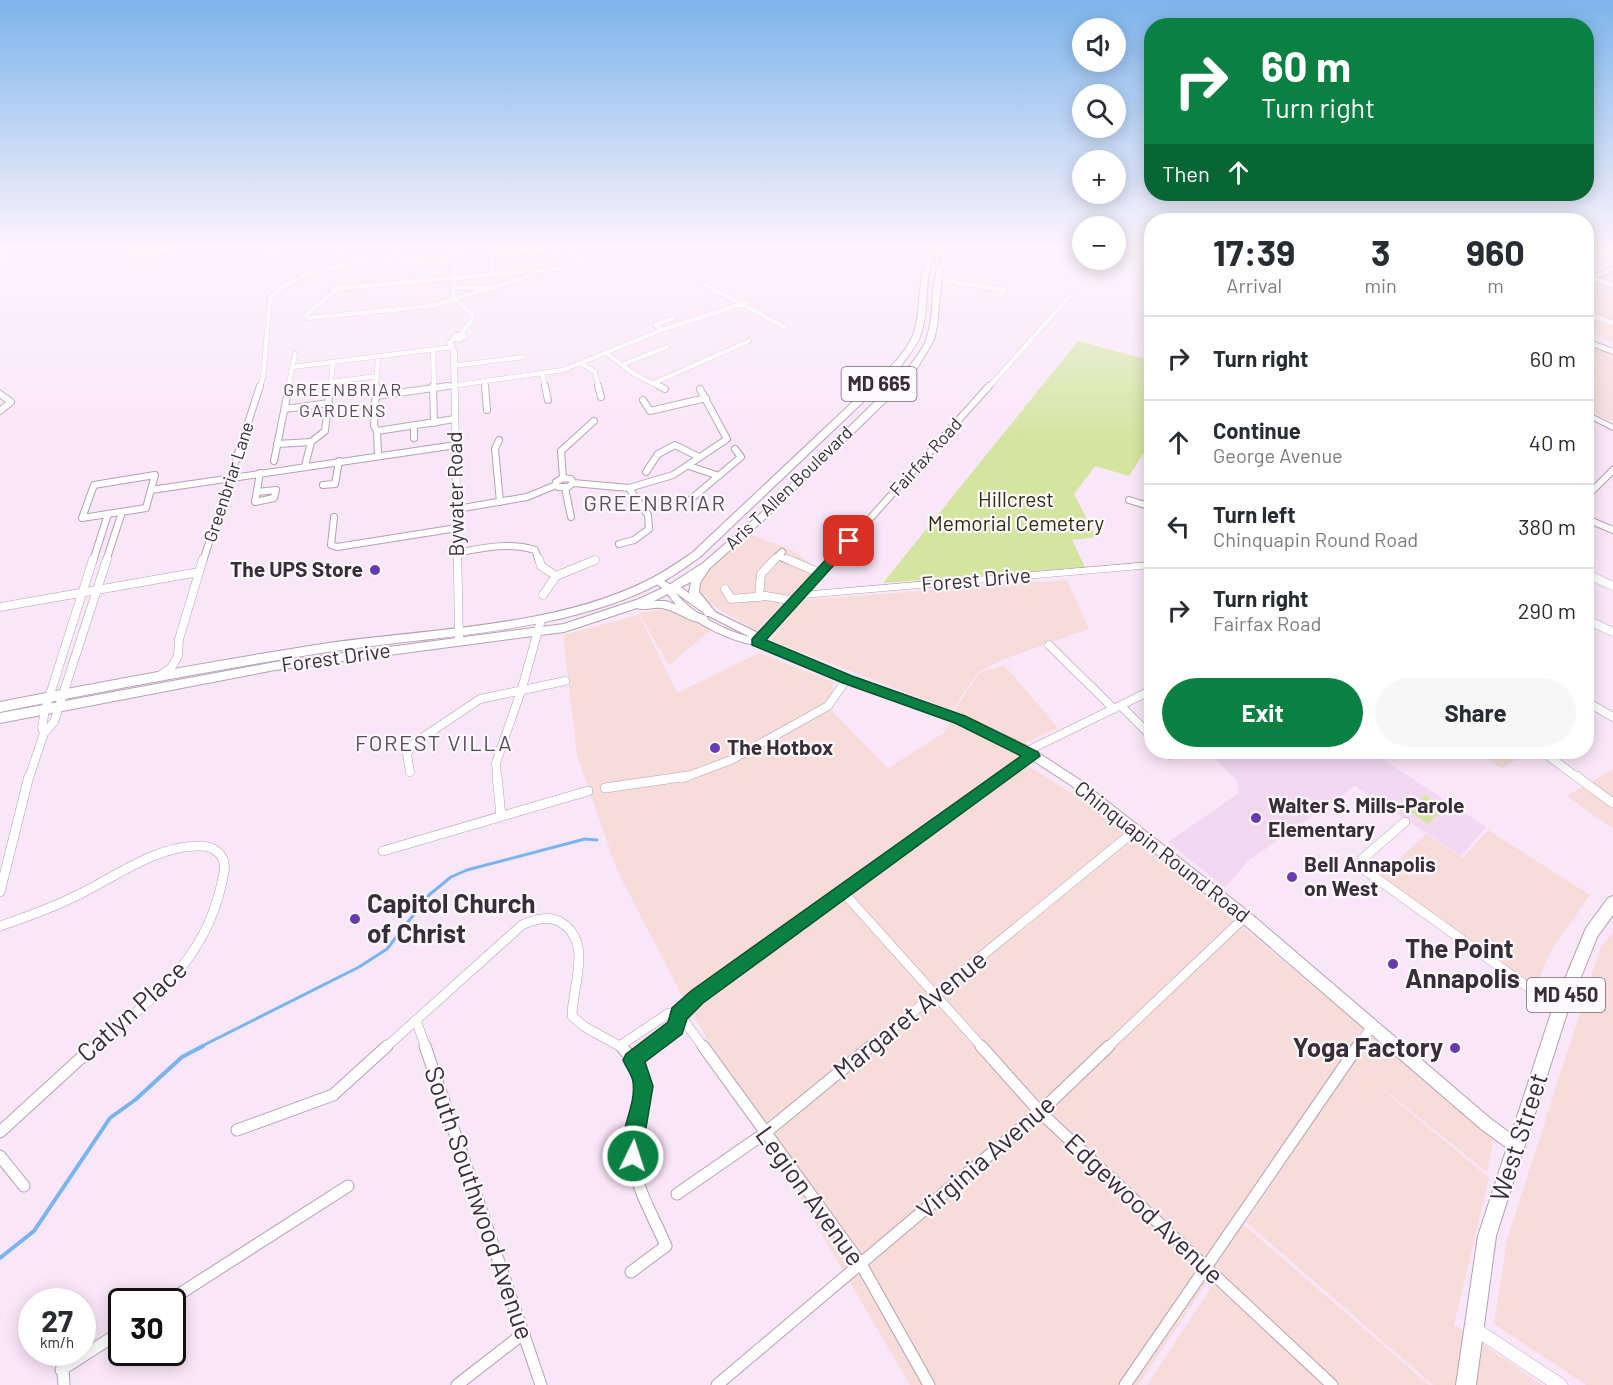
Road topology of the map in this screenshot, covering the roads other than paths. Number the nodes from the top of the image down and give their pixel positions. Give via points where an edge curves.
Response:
1 (268, 313) edge
2 (308, 313) edge
3 (375, 313) edge
4 (470, 313) edge
5 (715, 313) edge
6 (758, 313) edge
7 (920, 313) edge
8 (934, 313) edge
9 (1055, 313) edge
10 (674, 318) dead end
11 (1594, 318) edge
12 (1613, 324) edge
13 (785, 327) dead end
14 (662, 330) junction
15 (456, 340) junction
16 (749, 341) dead end
17 (1594, 342) edge
18 (667, 347) dead end
19 (433, 350) junction
20 (1613, 350) edge
21 (606, 353) junction
22 (295, 354) dead end
23 (378, 357) junction
24 (523, 357) dead end
25 (333, 362) junction
26 (582, 364) junction
27 (624, 364) junction
28 (453, 366) junction
29 (293, 367) junction
30 (542, 374) junction
31 (377, 376) junction
32 (332, 382) junction
33 (486, 382) junction
34 (654, 383) junction
35 (454, 387) junction
36 (665, 389) dead end
37 (700, 389) dead end
38 (434, 390) junction
39 (0, 394) edge
40 (376, 396) junction
41 (600, 397) dead end
42 (706, 398) junction
43 (548, 400) dead end
44 (644, 400) dead end
45 (329, 403) junction
46 (285, 409) junction
47 (487, 410) dead end
48 (0, 411) edge
49 (1594, 418) edge
50 (455, 419) junction
51 (594, 421) dead end
52 (434, 423) junction
53 (414, 425) junction
54 (1613, 428) edge
55 (377, 431) junction
56 (414, 438) dead end
57 (499, 440) dead end
58 (311, 442) junction
59 (277, 444) junction
60 (456, 445) junction
61 (735, 449) dead end
62 (378, 456) junction
63 (699, 457) junction
64 (274, 461) dead end
65 (339, 461) junction
66 (305, 466) junction
67 (689, 466) junction
68 (1613, 470) edge
69 (646, 472) dead end
70 (261, 473) junction
71 (719, 476) junction
72 (563, 478) junction
73 (229, 479) junction
74 (573, 483) junction
75 (323, 485) dead end
76 (556, 485) junction
77 (565, 488) junction
78 (629, 488) junction
79 (1594, 489) edge
80 (151, 490) junction
81 (257, 492) dead end
82 (691, 499) dead end
83 (1129, 500) dead end
84 (500, 502) junction
85 (1144, 505) edge
86 (457, 509) junction
87 (122, 512) junction
88 (108, 514) junction
89 (334, 517) dead end
90 (571, 517) dead end
91 (1594, 522) edge
92 (457, 528) junction
93 (1613, 530) edge
94 (619, 544) dead end
95 (456, 553) junction
96 (595, 560) dead end
97 (711, 562) junction
98 (1144, 566) edge
99 (199, 572) junction
100 (820, 573) junction
101 (556, 576) junction
102 (1594, 577) edge
103 (657, 580) junction
104 (1613, 586) edge
105 (668, 588) junction
106 (96, 589) junction
107 (725, 589) dead end
108 (82, 592) junction
109 (543, 595) dead end
110 (759, 597) junction
111 (798, 598) junction
112 (0, 607) edge
113 (611, 615) junction
114 (706, 616) junction
115 (541, 620) junction
116 (1594, 623) edge
117 (1613, 632) edge
118 (536, 633) junction
119 (459, 636) junction
120 (757, 642) junction
121 (397, 644) junction
122 (1049, 645) dead end
123 (178, 656) junction
124 (192, 670) junction
125 (160, 675) junction
126 (847, 680) junction
127 (565, 681) dead end
128 (522, 688) junction
129 (64, 694) junction
130 (1144, 694) edge
131 (50, 697) junction
132 (1594, 706) edge
133 (0, 707) edge
134 (59, 707) junction
135 (1118, 707) junction
136 (45, 710) junction
137 (1613, 717) edge
138 (0, 718) edge
139 (1144, 730) edge
140 (44, 733) junction
141 (1030, 753) junction
142 (1553, 759) edge
143 (410, 772) dead end
144 (605, 788) dead end
145 (588, 791) dead end
146 (1613, 802) edge
147 (501, 816) junction
148 (1405, 822) dead end
149 (1137, 829) junction
150 (383, 851) dead end
151 (0, 892) edge
152 (843, 892) junction
153 (1613, 903) edge
154 (1245, 917) junction
155 (0, 926) edge
156 (935, 995) junction
157 (1560, 1010) junction
158 (679, 1015) junction
159 (416, 1020) junction
160 (1372, 1026) junction
161 (621, 1045) junction
162 (632, 1060) junction
163 (1040, 1112) junction
164 (237, 1130) dead end
165 (0, 1132) edge
166 (765, 1133) junction
167 (1516, 1146) junction
168 (0, 1156) edge
169 (24, 1186) dead end
170 (348, 1186) dead end
171 (678, 1194) dead end
172 (861, 1264) junction
173 (1206, 1268) junction
174 (631, 1272) dead end
175 (186, 1290) edge
176 (1473, 1327) junction
177 (524, 1333) junction
178 (108, 1340) edge
179 (62, 1366) edge
180 (62, 1370) junction
181 (64, 1385) edge
182 (457, 1385) edge
183 (541, 1385) edge
184 (717, 1385) edge
185 (928, 1385) edge
186 (1125, 1385) edge
187 (1332, 1385) edge
188 (1466, 1385) edge
189 (1560, 1385) edge

1 - 73 street, Greenbriar Lane via 262,377
2 - 3 street via 308,318 318,319
4 - 15 street, Bywater Road via 472,319
5 - 14 street
6 - 13 street
7 - 103 main road, Aris T Allen Boulevard / MD 665 via 918,331 898,364 710,543
8 - 97 main road, Aris T Allen Boulevard / MD 665 via 932,333 915,363
9 - 100 street, Fairfax Road
10 - 14 street via 656,325
11 - 12 street
14 - 21 street
15 - 19 street
15 - 28 street, Bywater Road
16 - 34 street
17 - 20 main road
18 - 27 street
19 - 23 street
19 - 38 street
21 - 26 street
21 - 27 street
22 - 29 street
23 - 25 street
23 - 31 street
24 - 28 street
25 - 29 street
25 - 32 street
26 - 30 street
26 - 41 street via 595,372
27 - 34 street via 634,374
28 - 35 street, Bywater Road
29 - 46 street
30 - 33 street
30 - 43 street
31 - 32 street
31 - 40 street
32 - 45 street
33 - 35 street
33 - 47 street
34 - 36 street
35 - 38 street
35 - 50 street, Bywater Road
37 - 42 street
38 - 40 street
38 - 52 street
39 - 48 street via 11,402
40 - 55 street
42 - 44 street via 650,411
42 - 63 street via 727,439
45 - 46 street
45 - 58 street via 325,431
46 - 59 street
49 - 54 main road
50 - 52 street
50 - 60 street, Bywater Road
51 - 72 street via 561,451
52 - 53 street
53 - 55 street
53 - 56 street
55 - 62 street
57 - 84 street via 495,449
58 - 59 street
58 - 66 street
59 - 64 street
60 - 62 street
60 - 86 street, Bywater Road
61 - 71 street via 741,457
62 - 65 street
63 - 67 street
63 - 69 street via 675,445 658,454
65 - 66 street
65 - 75 street via 335,484
66 - 70 street
67 - 71 street
67 - 78 street
68 - 79 street
70 - 73 street
70 - 81 street, Greenbriar Lane
71 - 82 street
72 - 74 street
72 - 76 street
73 - 80 street
73 - 99 street, Greenbriar Lane
74 - 77 street
74 - 78 street
76 - 77 street
76 - 84 street via 527,497
77 - 90 street
78 - 94 street via 651,516 650,526 638,541
80 - 87 street via 146,507
80 - 88 street via 155,475 94,485 82,518
83 - 85 street
84 - 86 street
86 - 92 street, Bywater Road
87 - 88 street
87 - 106 street
88 - 108 street
89 - 92 street via 331,545 337,547
91 - 93 street
92 - 95 street, Bywater Road
95 - 101 street via 523,545 535,550 541,566
95 - 119 street, Bywater Road
96 - 101 street
97 - 105 main road, Aris T Allen Boulevard / MD 665
97 - 114 main road via 698,578 694,592
98 - 111 street, Forest Drive
99 - 106 street
99 - 123 street, Greenbriar Lane via 179,639
100 - 110 street via 780,554 761,574
100 - 111 street, Fairfax Road
101 - 109 street
102 - 104 street
103 - 105 main road, Chinquapin Round Road
103 - 115 main road, Forest Drive / MD 665 via 608,602
105 - 113 main road, Forest Drive / MD 665
105 - 114 main road, Chinquapin Round Road via 680,590
106 - 108 street
106 - 129 street
107 - 110 street via 731,598
108 - 112 street
108 - 131 street
110 - 111 street
111 - 120 street, Fairfax Road
113 - 114 main road via 662,604
113 - 118 main road, Forest Drive / MD 665
114 - 120 main road, Chinquapin Round Road via 753,634
115 - 118 street
115 - 119 main road, Forest Drive / MD 665
116 - 117 street
118 - 119 main road, Forest Drive / MD 665
118 - 128 street
119 - 121 main road, Forest Drive
120 - 126 main road, Chinquapin Round Road
121 - 124 main road, Forest Drive
121 - 134 main road, Forest Drive
122 - 135 street
123 - 124 street via 183,666
123 - 125 street via 171,668
124 - 125 main road, Forest Drive
125 - 129 main road, Forest Drive
126 - 141 main road, Chinquapin Round Road via 960,719
126 - 144 street via 828,706 731,760 686,777
127 - 128 street
128 - 143 street via 480,699 419,739 407,754
128 - 147 street via 496,763
129 - 131 main road, Forest Drive
129 - 134 street
130 - 135 street
131 - 133 main road, Forest Drive
131 - 136 street
132 - 137 street
134 - 136 main road, Forest Drive
134 - 140 street via 54,722
135 - 139 street
135 - 141 street
136 - 138 main road, Forest Drive
136 - 140 street
140 - 151 street via 22,798
141 - 149 main road, Chinquapin Round Road
141 - 152 street
142 - 146 street
145 - 147 street
147 - 150 street
148 - 157 street via 1362,859 1362,868
149 - 154 main road, Chinquapin Round Road
149 - 156 street, Margaret Avenue
152 - 156 street, Edgewood Avenue
152 - 158 street via 697,997
153 - 157 main road, West Street / MD 450 via 1591,933
154 - 160 main road, Chinquapin Round Road
154 - 163 street, Virginia Avenue
155 - 165 street, Catlyn Place via 69,900 132,865 163,853 194,845 211,847 224,858 224,875 211,925 194,954 160,990
156 - 163 street, Edgewood Avenue
156 - 166 street, Margaret Avenue
157 - 167 main road, West Street / MD 450
158 - 161 street via 669,1013
158 - 162 street via 676,1028
158 - 166 street, Legion Avenue
159 - 161 street via 522,925 546,918 566,925 580,946 571,995 572,1016 584,1028
159 - 164 street via 333,1095
159 - 177 street, South Southwood Avenue
160 - 167 main road, Chinquapin Round Road via 1486,1125
160 - 173 street
161 - 162 street
162 - 174 street via 641,1072 643,1086 633,1133 633,1156 638,1179 666,1246
163 - 172 street, Virginia Avenue
163 - 173 street, Edgewood Avenue
166 - 171 street, Margaret Avenue
166 - 172 street, Legion Avenue
167 - 176 main road, West Street / MD 450 via 1487,1236
168 - 169 street
170 - 175 street
172 - 184 street, Virginia Avenue
172 - 185 street, Legion Avenue
173 - 186 street
173 - 187 street, Edgewood Avenue
176 - 188 main road, West Street / MD 450
176 - 189 street
177 - 182 street
177 - 183 street, South Southwood Avenue
178 - 180 street
179 - 180 street
180 - 181 street

